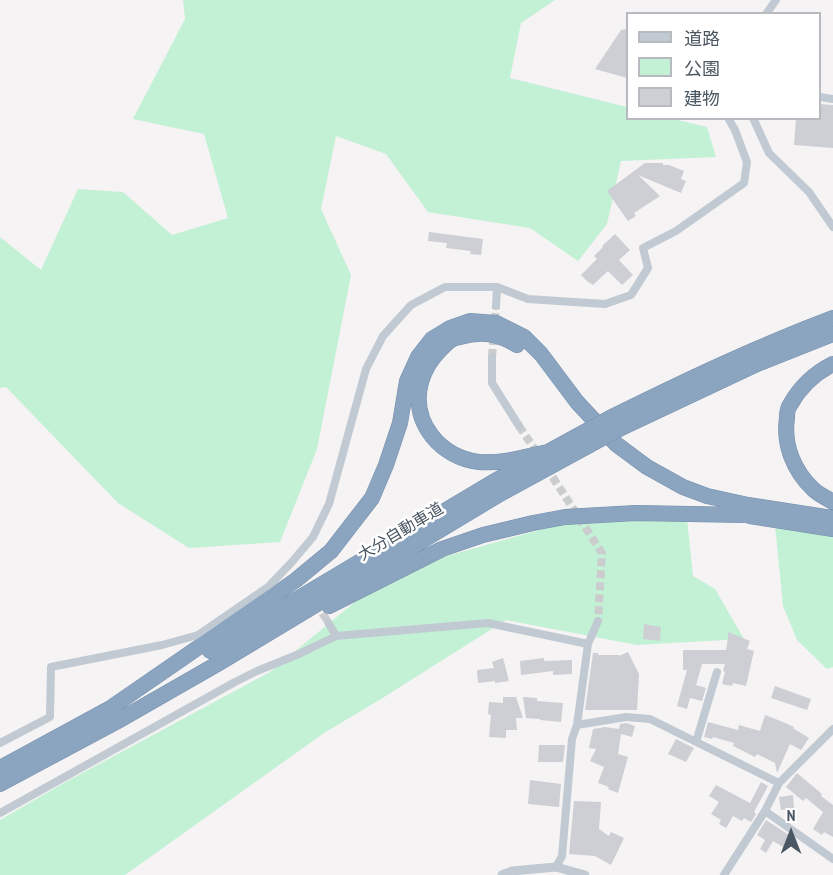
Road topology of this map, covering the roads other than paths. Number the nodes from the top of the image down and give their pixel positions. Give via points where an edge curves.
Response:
1 (729, 120) edge
2 (754, 120) edge
3 (833, 227) edge
4 (497, 287) junction
5 (496, 306) tunnel mouth
6 (833, 318) edge
7 (833, 334) edge
8 (492, 357) tunnel mouth
9 (833, 364) edge
10 (615, 424) junction
11 (519, 426) tunnel mouth
12 (583, 441) junction
13 (552, 451) junction
14 (833, 502) edge
15 (743, 515) junction
16 (833, 518) edge
17 (833, 529) edge
18 (291, 563) junction
19 (296, 571) dead end
20 (598, 621) tunnel mouth
21 (328, 622) tunnel mouth
22 (336, 636) junction
23 (588, 644) junction
24 (219, 663) junction
25 (717, 672) dead end
26 (109, 709) junction
27 (577, 725) junction
28 (833, 729) edge
29 (696, 742) junction
30 (0, 743) edge
31 (0, 768) edge
32 (0, 783) edge
33 (779, 783) junction
34 (765, 811) junction
35 (0, 813) edge
36 (833, 859) edge
37 (556, 867) junction
38 (502, 875) edge
39 (585, 875) edge
40 (724, 875) edge

1 - 4 street via 747,162 744,183 676,231 643,248 648,268 631,295 605,304 528,299
2 - 3 street via 769,153 809,192
4 - 5 street
4 - 18 street via 445,287 411,305 383,336 366,369 329,504 313,537
6 - 10 highway, 大分自動車道 via 678,385
7 - 10 highway, 大分自動車道
8 - 11 street via 492,383
9 - 14 highway via 805,384 788,407 786,423 787,445 799,473 815,491
10 - 12 highway, 大分自動車道, bridge
12 - 13 highway, 大分自動車道
12 - 24 highway, 大分自動車道
13 - 15 highway via 499,462 478,462 461,458 437,443 424,426 418,408 425,370 432,358 451,340 470,334 489,333 506,338 543,368 621,459 685,497
13 - 26 highway, 大分自動車道 via 484,487
15 - 17 highway
15 - 24 highway via 636,513 565,517 483,535 442,549
16 - 26 highway via 748,505 683,487 616,444 524,337 496,322 470,321 432,339 418,357 406,381 400,423 372,498 331,552
18 - 19 street
18 - 30 street via 268,587 198,635 51,667 50,717
20 - 23 street
21 - 22 street
22 - 23 street via 488,623
22 - 35 street via 257,670
23 - 27 street
24 - 32 highway, 大分自動車道
25 - 29 street
26 - 31 highway, 大分自動車道
27 - 29 street via 626,717 650,719
27 - 37 street via 572,739 562,856
28 - 33 street
29 - 33 street
33 - 34 street
34 - 36 street
34 - 40 street
37 - 38 street
37 - 39 street

